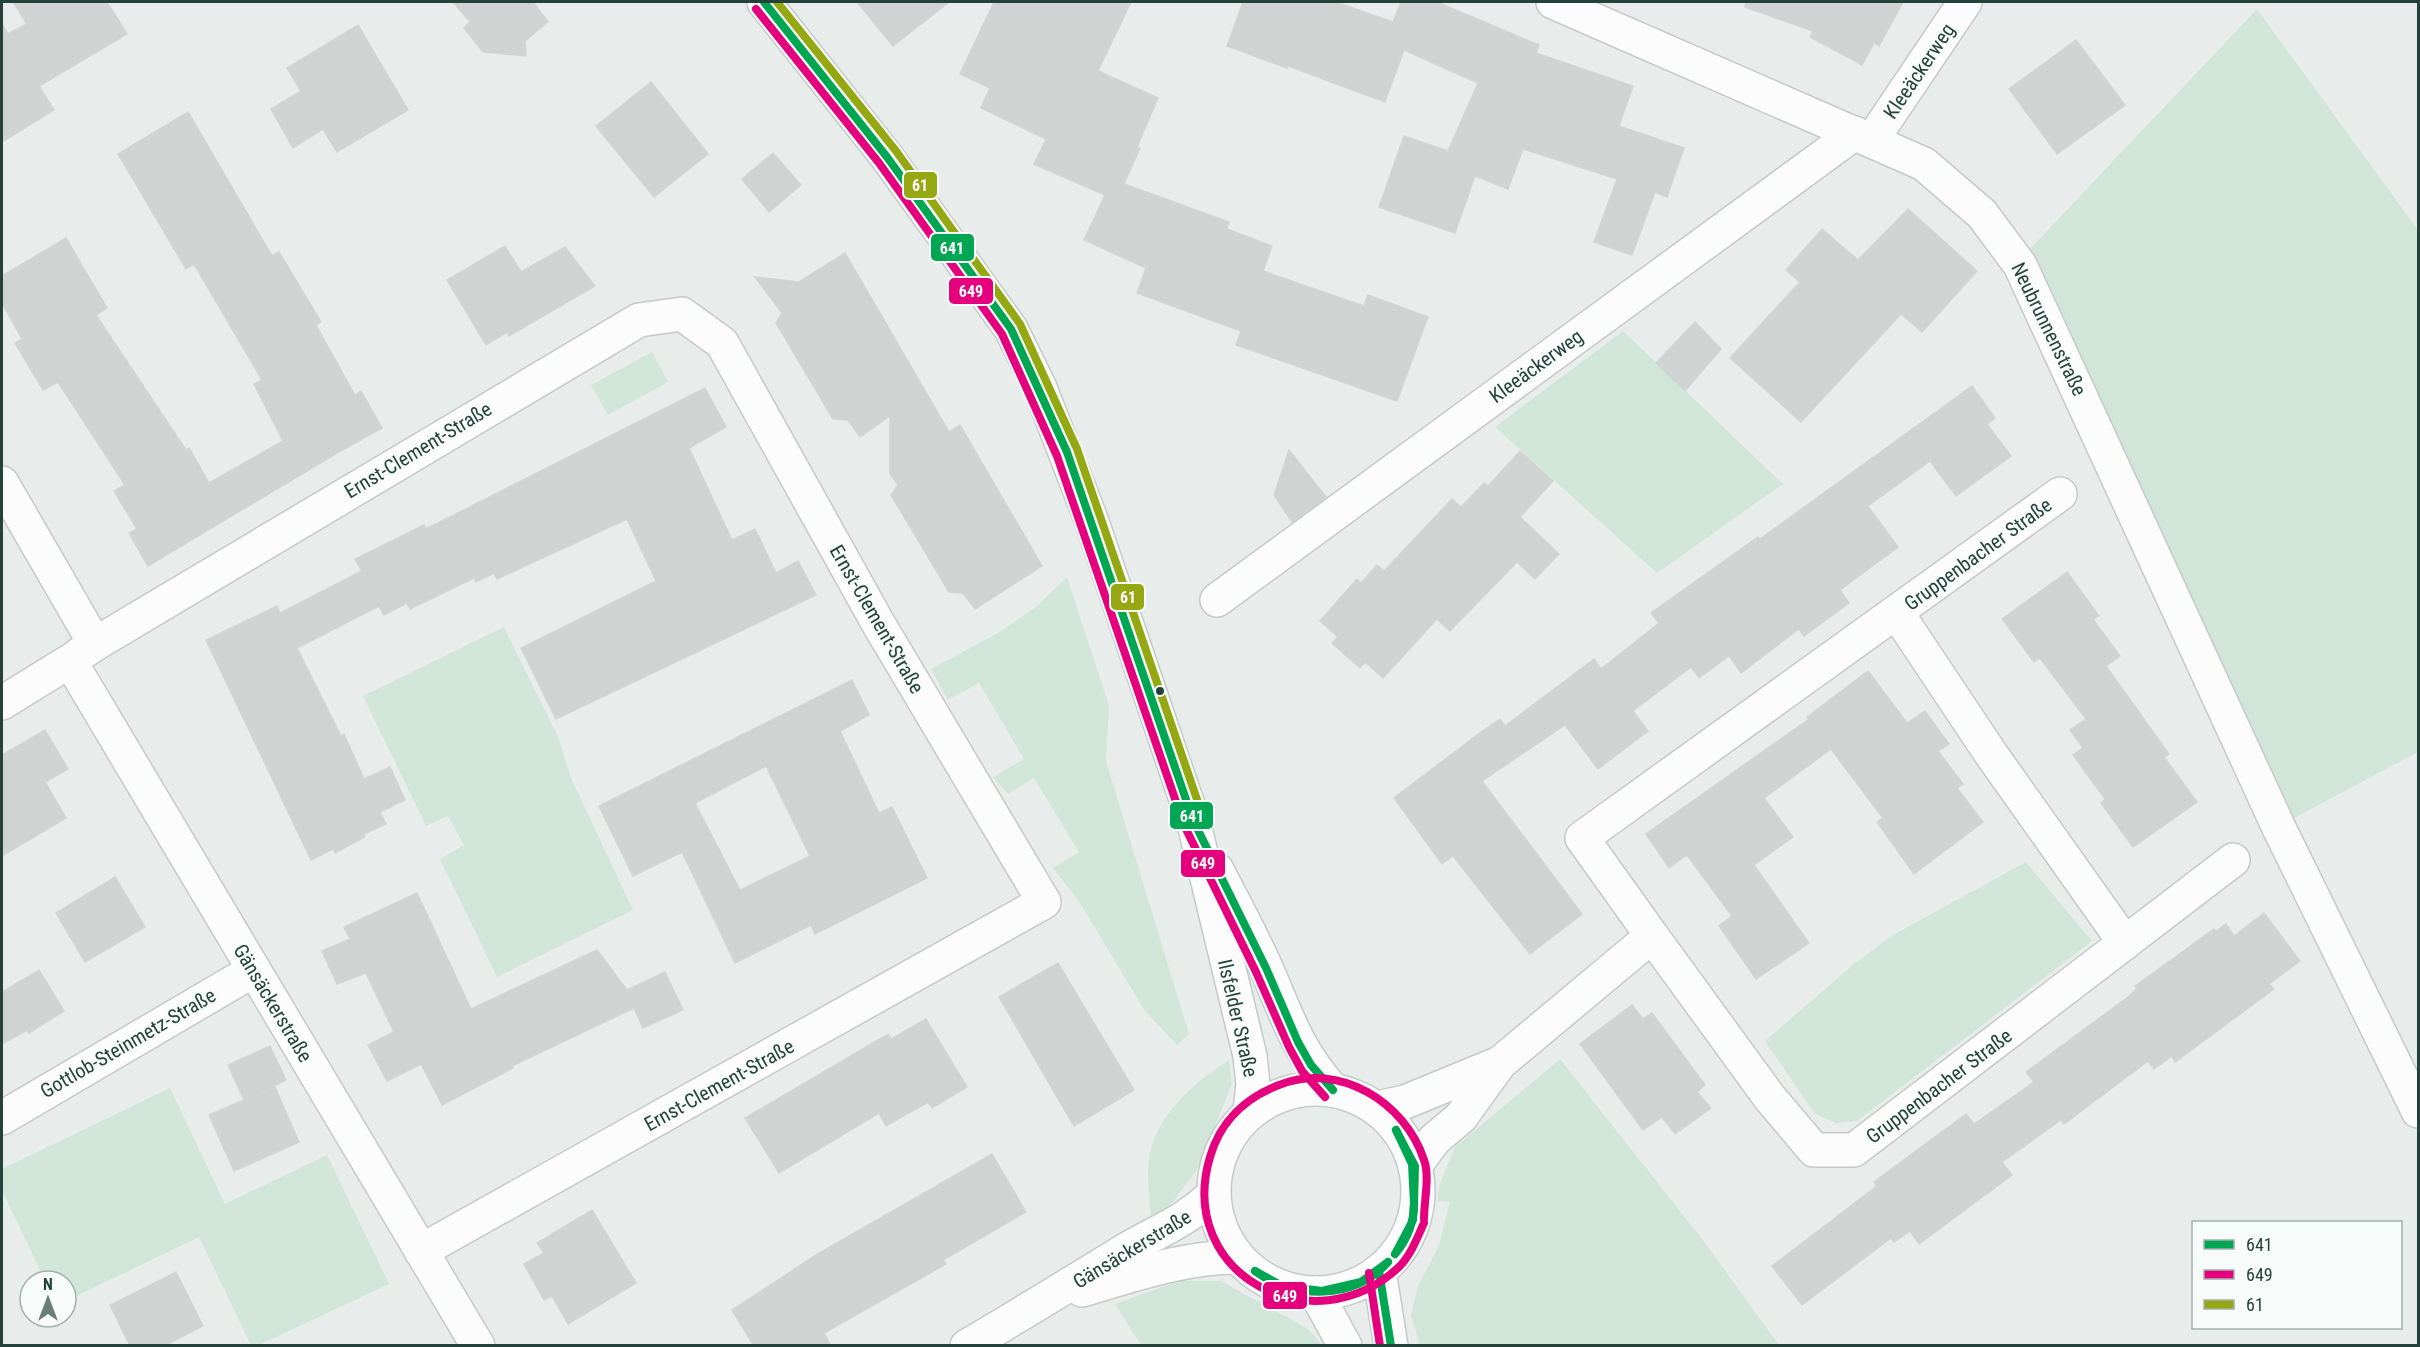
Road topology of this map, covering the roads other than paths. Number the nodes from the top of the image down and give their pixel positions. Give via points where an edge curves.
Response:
1 (764, 2) edge
2 (1552, 2) edge
3 (1965, 2) edge
4 (1864, 137) junction
5 (2, 483) edge
6 (2060, 494) dead end
7 (1217, 600) dead end
8 (1897, 613) junction
9 (83, 653) junction
10 (2, 703) edge
11 (1193, 820) junction
12 (2233, 860) dead end
13 (1652, 936) junction
14 (2126, 943) junction
15 (254, 970) junction
16 (1500, 1063) junction
17 (1333, 1090) junction
18 (1377, 1108) junction
19 (2418, 1111) edge
20 (1250, 1112) junction
21 (2, 1118) edge
22 (1415, 1166) junction
23 (1214, 1195) junction
24 (421, 1251) junction
25 (1238, 1257) junction
26 (1380, 1271) junction
27 (1316, 1293) junction
28 (1048, 1299) junction
29 (972, 1344) edge
30 (478, 1346) edge
31 (1345, 1346) edge
32 (1391, 1346) edge

1 - 11 street, Ilsfelder Straße via 887,157 1011,329 1067,453
2 - 4 street, Neubrunnenstraße
3 - 4 street, Kleeäckerweg
4 - 7 street, Kleeäckerweg
4 - 19 street, Neubrunnenstraße via 1924,164 1982,214 2020,265 2277,822
5 - 9 street, Gänsäckerstraße
6 - 8 street, Gruppenbacher Straße
8 - 13 street, Gruppenbacher Straße via 1582,838
8 - 14 street, Gruppenbacher Straße via 1991,754
9 - 10 street
9 - 15 street, Gänsäckerstraße
9 - 24 street, Ernst-Clement-Straße via 639,320 682,314 722,343 878,623 1044,902
11 - 17 street, Ilsfelder Straße via 1298,1042 1311,1065
11 - 20 street, Ilsfelder Straße via 1250,1056
12 - 14 street, Gruppenbacher Straße
13 - 14 street, Gruppenbacher Straße via 1770,1098 1814,1150 1854,1150
13 - 16 street
15 - 21 street, Gottlob-Steinmetz-Straße
15 - 24 street, Gänsäckerstraße
16 - 18 street via 1413,1099
16 - 22 street via 1461,1117 1434,1140
17 - 18 street, Ilsfelder Straße
17 - 20 street, Ilsfelder Straße via 1288,1093
18 - 22 street, Ilsfelder Straße via 1402,1135
20 - 23 street, Ilsfelder Straße via 1229,1135 1217,1162
22 - 26 street, Ilsfelder Straße via 1418,1191 1414,1219 1402,1246
23 - 25 street, Ilsfelder Straße via 1220,1227
23 - 28 street, Gänsäckerstraße via 1176,1226 1126,1250
24 - 30 street, Gänsäckerstraße
25 - 27 street, Ilsfelder Straße via 1273,1284
25 - 28 street, Gänsäckerstraße via 1173,1264
26 - 27 street, Ilsfelder Straße via 1351,1287
26 - 32 street
27 - 31 street
28 - 29 street, Gänsäckerstraße

